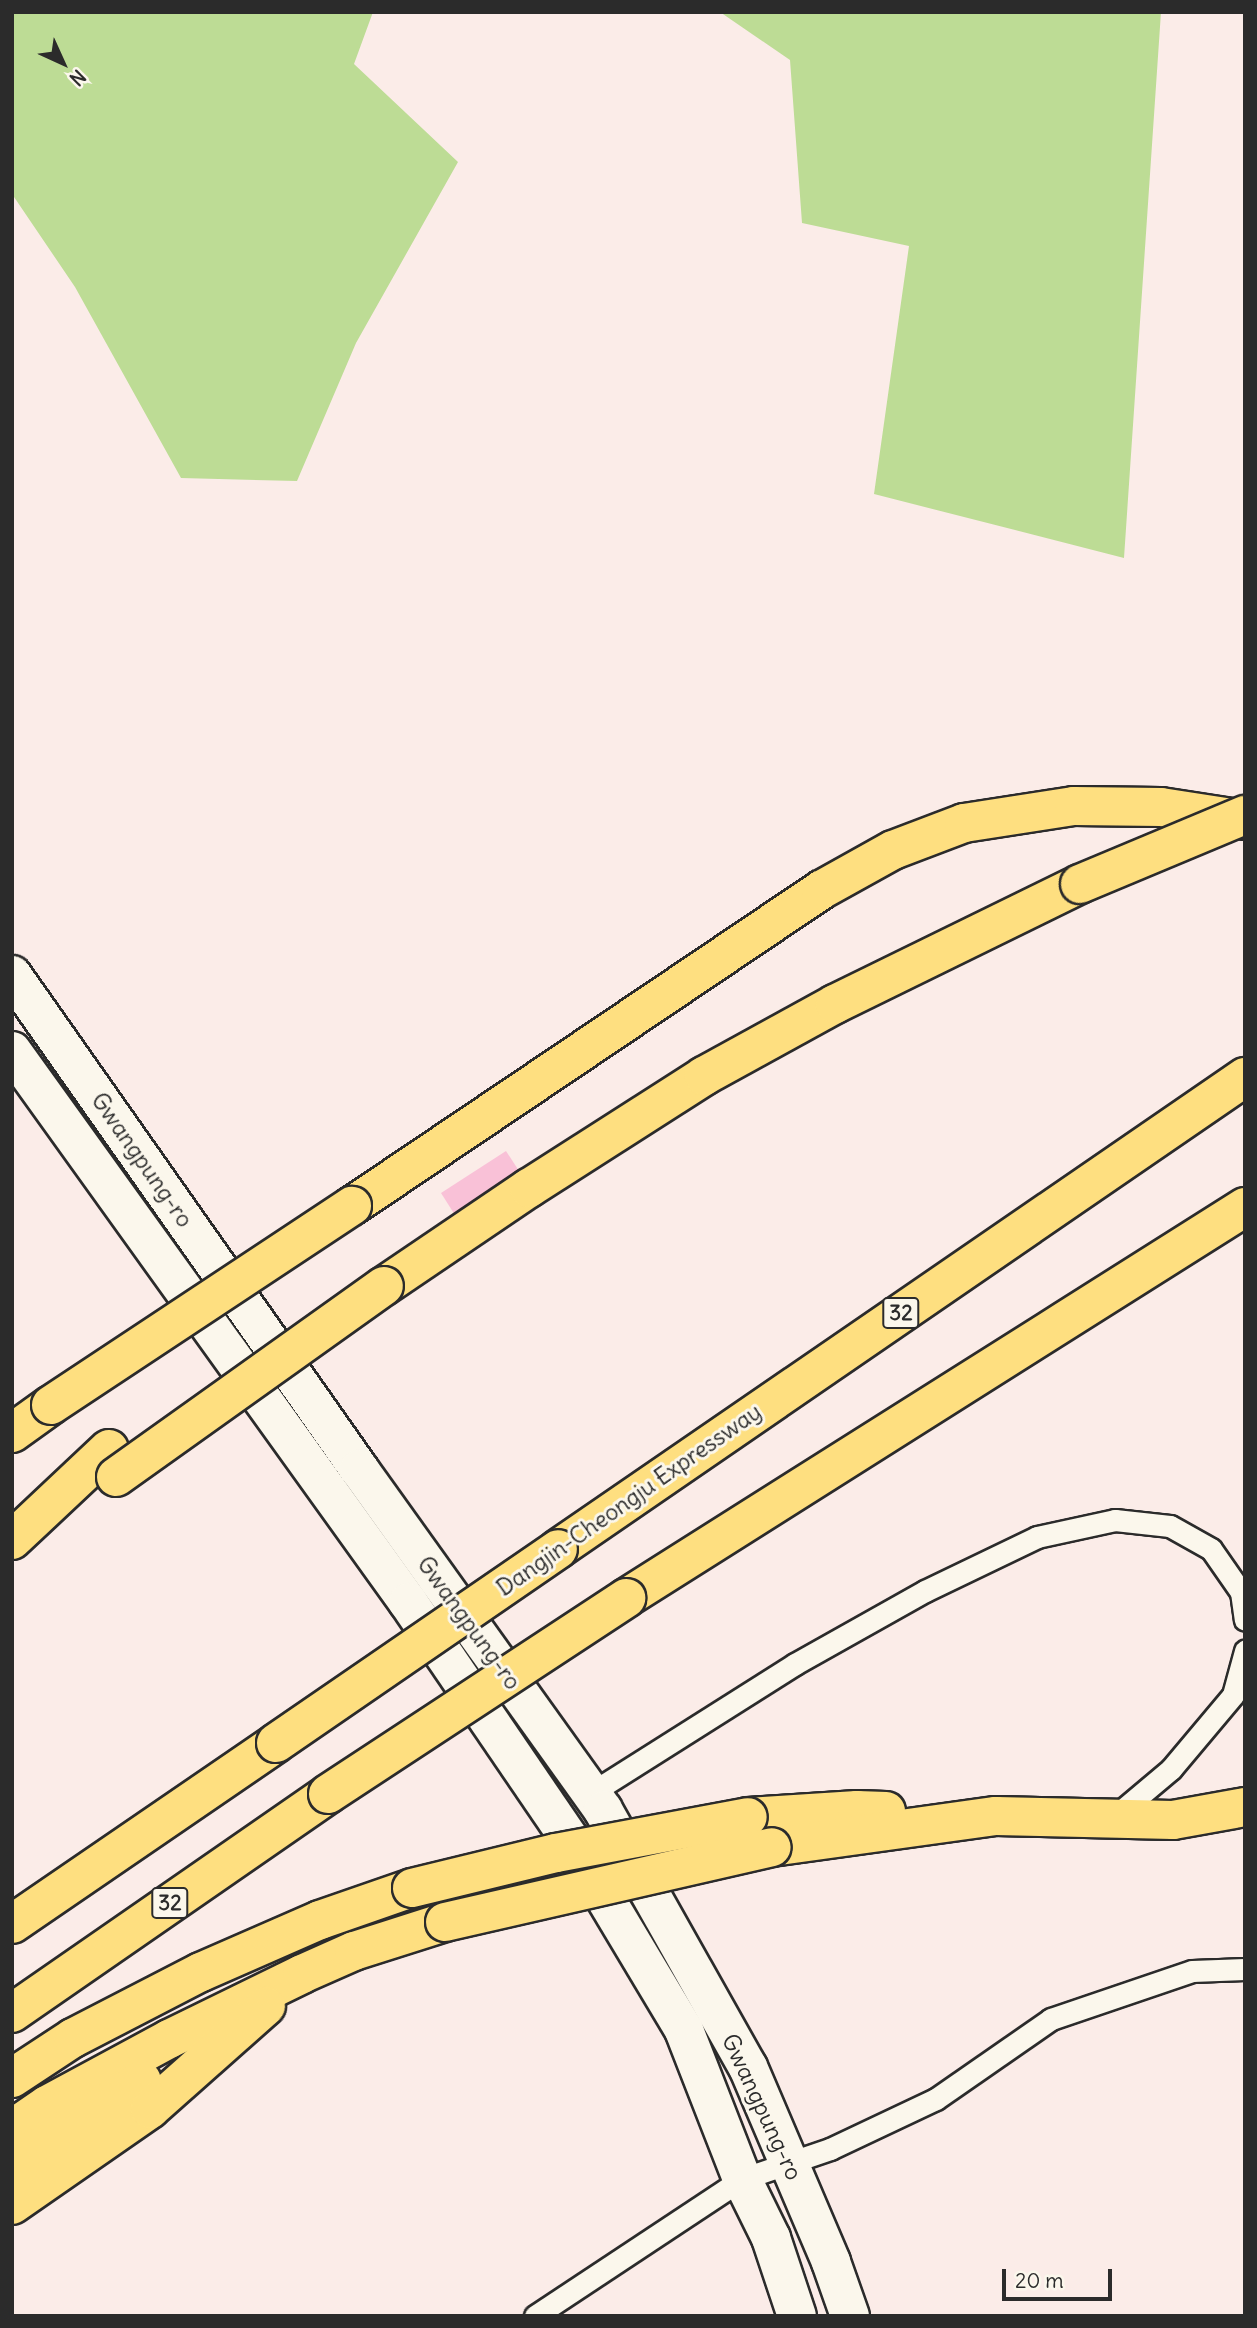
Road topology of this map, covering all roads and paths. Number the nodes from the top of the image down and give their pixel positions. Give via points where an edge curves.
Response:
1 (1245, 817) edge
2 (12, 975) edge
3 (12, 1051) edge
4 (1245, 1077) edge
5 (1245, 1208) edge
6 (12, 1433) edge
7 (112, 1463) junction
8 (12, 1540) edge
9 (12, 1548) edge
10 (1245, 1620) edge
11 (1245, 1651) edge
12 (591, 1793) junction
13 (1245, 1807) edge
14 (996, 1816) junction
15 (1109, 1821) junction
16 (12, 1924) edge
17 (1245, 1969) edge
18 (302, 1974) junction
19 (12, 2013) edge
20 (12, 2078) edge
21 (12, 2129) edge
22 (12, 2165) edge
23 (789, 2165) junction
24 (742, 2179) junction
25 (12, 2205) edge
26 (535, 2316) edge
27 (797, 2316) edge
28 (850, 2316) edge

1 - 6 highway, bridge via 1161,807 1074,806 964,822 893,850 821,890
1 - 7 highway, bridge via 1080,884 835,1004 704,1076 529,1188 380,1274
2 - 12 main road, Gwangpung-ro
3 - 24 main road, Gwangpung-ro via 408,1602 571,1842 684,2030
4 - 16 highway, Dangjin-Cheongju Expressway / 32, bridge
5 - 19 highway, 32, bridge via 626,1598 328,1794
7 - 8 highway
7 - 9 highway
10 - 12 lane via 1241,1592 1210,1549 1170,1526 1115,1520 1037,1537 925,1591 795,1664
11 - 15 lane via 1233,1695 1171,1769
12 - 23 main road, Gwangpung-ro via 748,2067
13 - 15 highway via 1173,1821
14 - 15 highway
14 - 18 highway, bridge via 772,1847 445,1922 354,1951
14 - 20 highway, bridge via 857,1810 748,1817 556,1853 412,1888 320,1920 201,1972 73,2038
17 - 23 lane via 1192,1971 1051,2019 936,2099
18 - 21 highway via 169,2039
18 - 22 highway
18 - 25 highway via 150,2109
23 - 24 lane
23 - 28 main road, Gwangpung-ro
24 - 26 lane
24 - 27 main road, Gwangpung-ro via 771,2238

